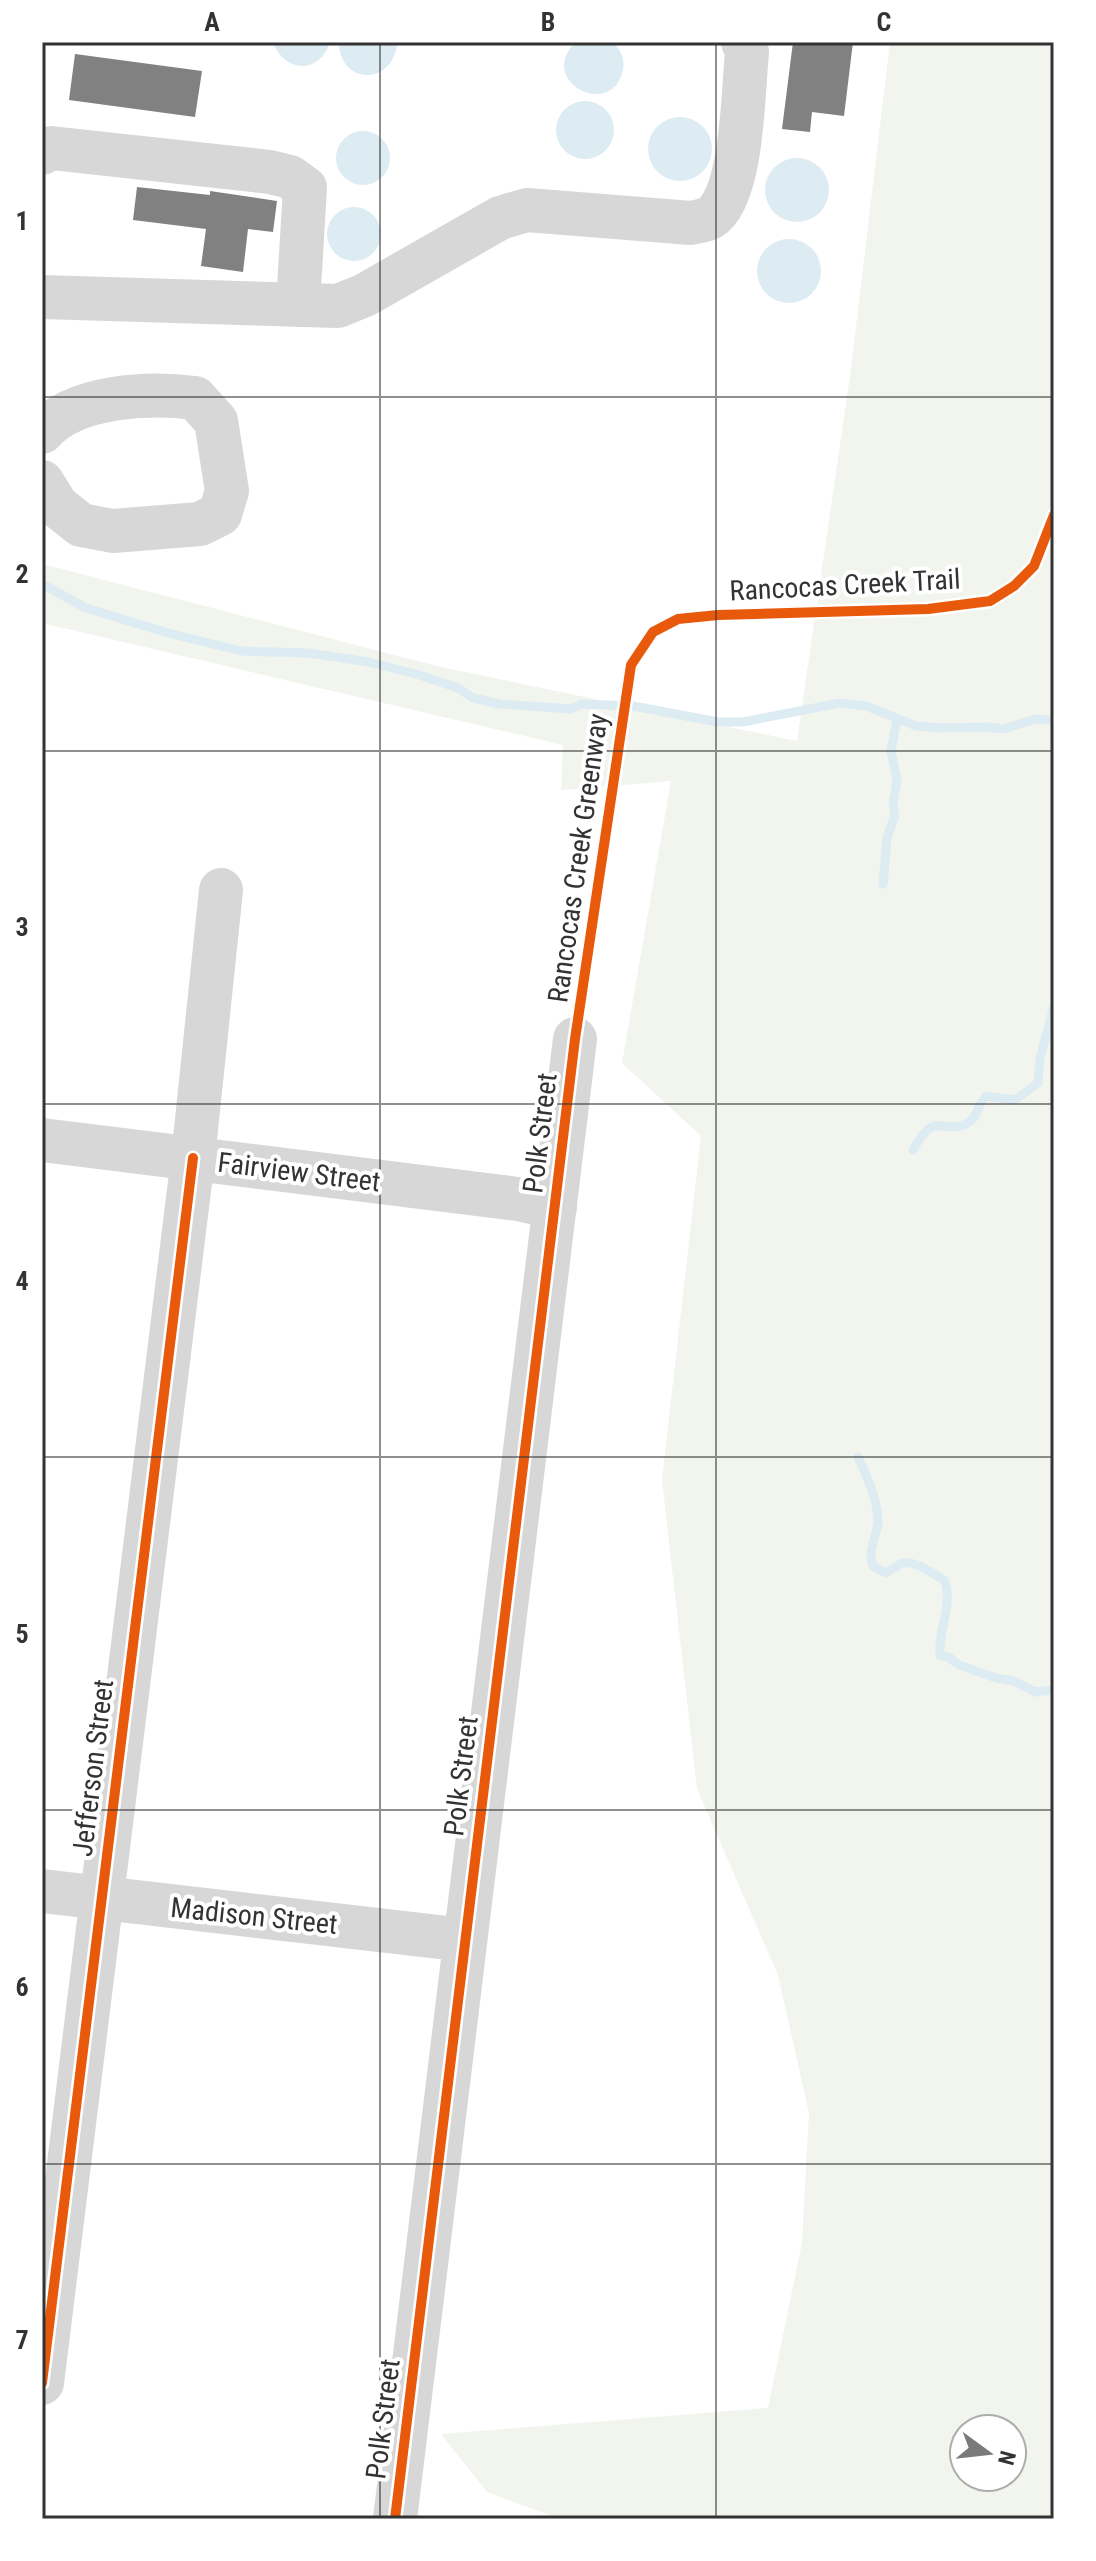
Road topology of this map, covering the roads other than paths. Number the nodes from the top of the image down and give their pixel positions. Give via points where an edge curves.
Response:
1 (743, 42) edge
2 (42, 153) edge
3 (42, 297) edge
4 (298, 305) junction
5 (42, 432) edge
6 (42, 482) edge
7 (221, 890) dead end
8 (575, 1039) dead end
9 (42, 1140) edge
10 (193, 1158) junction
11 (555, 1207) junction
12 (42, 1891) edge
13 (101, 1900) junction
14 (465, 1940) junction
15 (42, 2383) edge
16 (395, 2519) edge

1 - 4 street via 747,52 736,165 726,199 712,217 691,223 527,210 500,218 365,295 338,306
2 - 4 street via 51,148 290,177 305,188
3 - 4 street
5 - 6 street via 98,401 163,394 195,398 216,421 227,491 220,514 200,524 113,531 81,525 57,506
7 - 10 street, Jefferson Street
8 - 11 street, Polk Street
9 - 10 street, Fairview Street
10 - 11 street, Fairview Street
10 - 13 street, Jefferson Street
11 - 14 street, Polk Street
12 - 13 street, Madison Street
13 - 14 street, Madison Street
13 - 15 street, Jefferson Street
14 - 16 street, Polk Street

